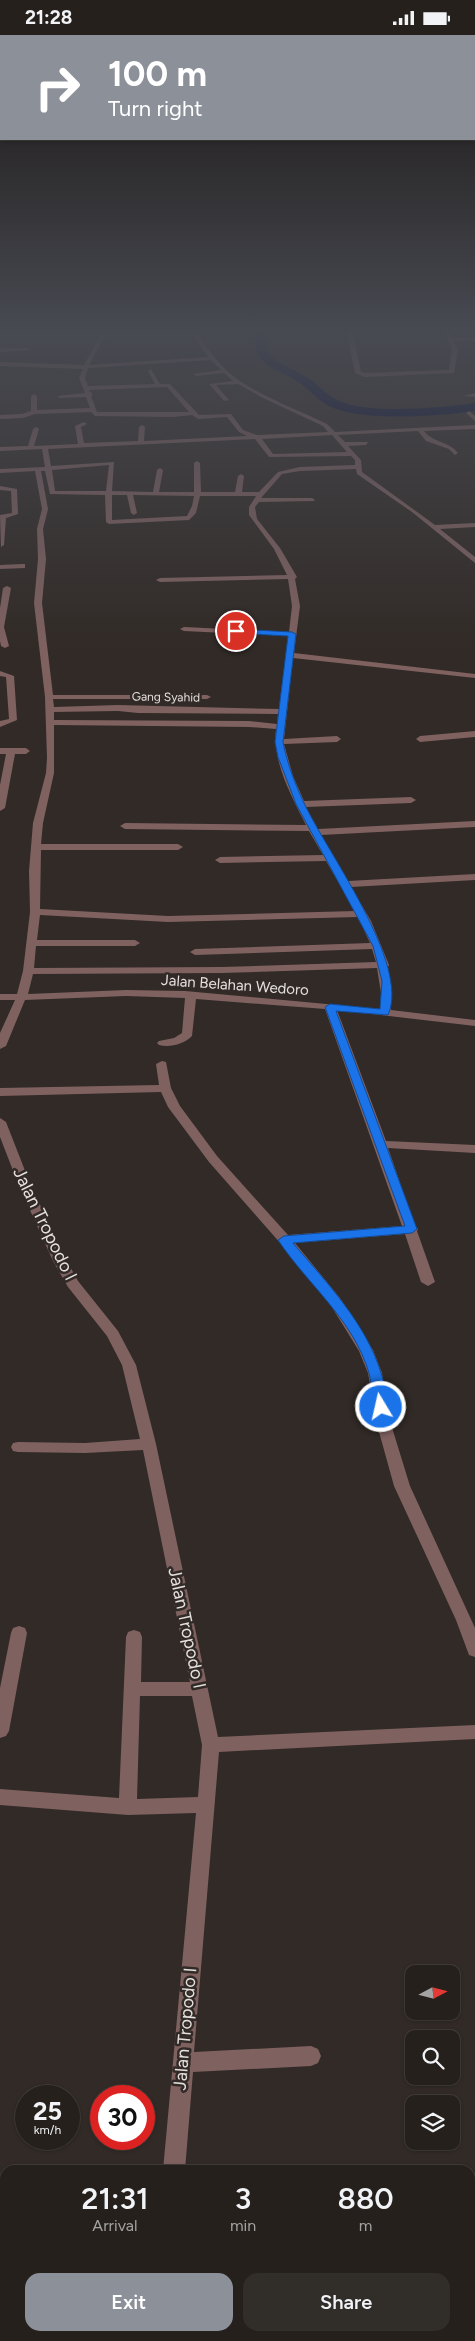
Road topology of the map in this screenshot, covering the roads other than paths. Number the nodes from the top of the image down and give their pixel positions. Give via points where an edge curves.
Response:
1 (34, 436) edge
2 (79, 436) edge
3 (141, 436) edge
4 (253, 436) edge
5 (284, 436) edge
6 (336, 436) edge
7 (366, 436) edge
8 (425, 436) edge
9 (257, 437) junction
10 (141, 444) junction
11 (344, 444) junction
12 (261, 445) junction
13 (81, 446) junction
14 (252, 446) dead end
15 (45, 447) junction
16 (30, 448) junction
17 (0, 449) edge
18 (14, 449) junction
19 (455, 453) dead end
20 (354, 454) junction
21 (14, 456) dead end
22 (196, 463) dead end
23 (48, 467) junction
24 (358, 467) junction
25 (160, 469) dead end
26 (38, 470) junction
27 (0, 471) edge
28 (241, 476) dead end
29 (0, 487) edge
30 (129, 492) junction
31 (156, 492) junction
32 (108, 493) junction
33 (197, 493) junction
34 (238, 494) junction
35 (259, 497) junction
36 (312, 500) dead end
37 (134, 513) dead end
38 (1, 517) edge
39 (475, 525) edge
40 (434, 527) junction
41 (11, 544) dead end
42 (1, 545) edge
43 (475, 561) edge
44 (22, 566) dead end
45 (0, 567) edge
46 (293, 577) junction
47 (160, 580) dead end
48 (4, 588) edge
49 (17, 588) dead end
50 (184, 629) dead end
51 (1, 630) edge
52 (292, 634) junction
53 (6, 646) edge
54 (289, 655) junction
55 (0, 673) edge
56 (475, 676) edge
57 (49, 697) junction
58 (207, 697) dead end
59 (49, 710) junction
60 (282, 712) junction
61 (50, 722) junction
62 (0, 724) edge
63 (280, 727) junction
64 (475, 734) edge
65 (337, 739) dead end
66 (420, 739) dead end
67 (279, 742) junction
68 (0, 751) edge
69 (11, 751) junction
70 (26, 751) dead end
71 (411, 800) dead end
72 (300, 804) junction
73 (0, 808) edge
74 (475, 824) edge
75 (125, 826) dead end
76 (314, 830) junction
77 (36, 847) junction
78 (178, 847) dead end
79 (330, 858) junction
80 (220, 860) dead end
81 (475, 877) edge
82 (345, 885) junction
83 (35, 912) junction
84 (361, 914) junction
85 (33, 943) junction
86 (135, 943) dead end
87 (377, 946) junction
88 (195, 952) dead end
89 (384, 965) junction
90 (28, 971) junction
91 (191, 995) junction
92 (0, 997) edge
93 (21, 997) junction
94 (330, 1007) junction
95 (385, 1013) junction
96 (475, 1023) edge
97 (163, 1043) dead end
98 (0, 1046) edge
99 (162, 1064) dead end
100 (165, 1088) junction
101 (0, 1092) edge
102 (0, 1122) edge
103 (381, 1144) junction
104 (475, 1149) edge
105 (412, 1229) junction
106 (284, 1240) junction
107 (428, 1282) dead end
108 (148, 1444) junction
109 (18, 1447) dead end
110 (19, 1633) dead end
111 (134, 1637) dead end
112 (475, 1650) edge
113 (133, 1689) junction
114 (200, 1689) junction
115 (0, 1731) edge
116 (475, 1732) edge
117 (211, 1745) junction
118 (0, 1797) edge
119 (207, 1805) junction
120 (128, 1807) junction
121 (311, 2056) dead end
122 (182, 2063) junction
123 (174, 2165) edge

1 - 16 street
2 - 13 street
3 - 10 street
4 - 9 street
5 - 9 street
6 - 11 street
7 - 11 street via 368,441
8 - 19 street
9 - 10 street
9 - 12 street
10 - 13 street
11 - 20 street
12 - 14 street
12 - 20 street via 271,456
13 - 15 street
15 - 16 street
15 - 23 street
16 - 18 street
17 - 18 street
18 - 21 street
20 - 24 street
22 - 33 street
23 - 26 street
23 - 32 street via 52,493
23 - 32 street via 112,463
24 - 35 street via 284,471
24 - 40 street via 365,478
25 - 31 street
26 - 27 street
26 - 57 street via 45,509 40,529 42,559 38,603
28 - 34 street
29 - 38 street via 14,489 15,514
30 - 31 street
30 - 32 street
30 - 37 street
31 - 33 street
32 - 33 street via 110,522 188,518 192,515
33 - 34 street
34 - 35 street
35 - 36 street
35 - 46 street via 252,507 252,515
38 - 42 street
39 - 40 street
40 - 43 street
41 - 42 street
44 - 45 street
46 - 47 street
46 - 52 street via 296,606
48 - 49 street
48 - 51 street
50 - 52 street
51 - 53 street
52 - 54 street
54 - 56 street
54 - 60 street
55 - 62 street via 10,676 13,721
57 - 58 street
57 - 59 street
59 - 60 street, Gang Syahid via 118,708
59 - 61 street
60 - 63 street
61 - 63 street via 240,723
61 - 77 street via 50,773
63 - 67 street
64 - 66 street
65 - 67 street
67 - 72 street
68 - 69 street
69 - 70 street
69 - 73 street
71 - 72 street
72 - 76 street
74 - 76 street
75 - 76 street
76 - 79 street
77 - 78 street
77 - 83 street
79 - 80 street
79 - 82 street
81 - 82 street
82 - 84 street
83 - 84 street via 168,919
83 - 85 street
84 - 87 street
85 - 86 street
85 - 90 street
87 - 88 street
87 - 89 street
89 - 90 street
89 - 95 street via 388,992
90 - 93 street
91 - 93 street, Jalan Belahan Wedoro via 107,993
91 - 94 street, Jalan Belahan Wedoro
91 - 97 street via 188,1034 185,1038
92 - 93 street, Jalan Belahan Wedoro
93 - 98 street
94 - 95 street, Jalan Belahan Wedoro
94 - 103 street
95 - 96 street, Jalan Belahan Wedoro
99 - 100 street
100 - 101 street
100 - 106 street via 174,1107 199,1142
102 - 108 street, Jalan Tropodo I via 60,1261 73,1284 122,1348
103 - 104 street
103 - 105 street
105 - 106 street
105 - 107 street
106 - 112 street via 349,1320 366,1350 375,1373 383,1421 402,1486
108 - 109 street via 85,1448
108 - 114 street, Jalan Tropodo I
110 - 115 street
111 - 113 street
113 - 114 street
113 - 120 street
114 - 117 street, Jalan Tropodo I
116 - 117 street
117 - 119 street, Jalan Tropodo I
118 - 120 street
119 - 120 street
119 - 122 street, Jalan Tropodo I
121 - 122 street
122 - 123 street, Jalan Tropodo I

